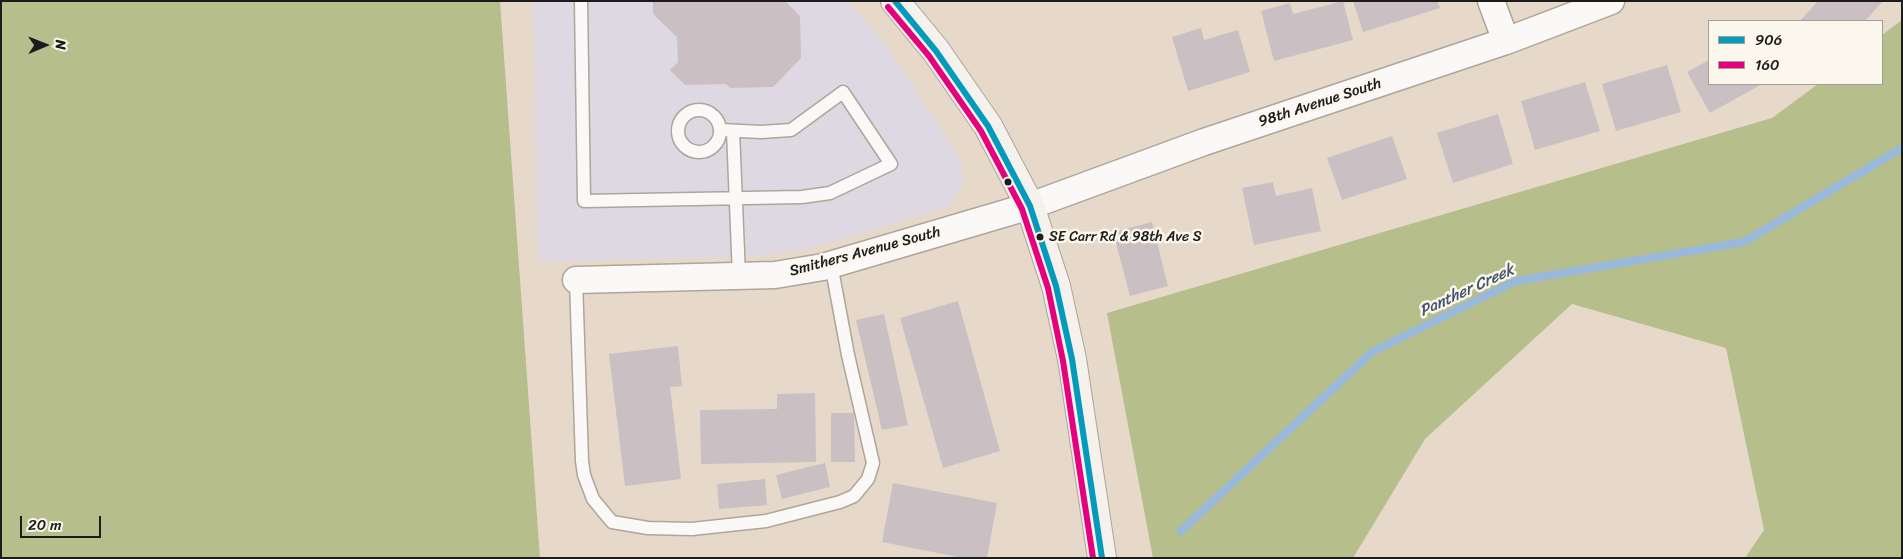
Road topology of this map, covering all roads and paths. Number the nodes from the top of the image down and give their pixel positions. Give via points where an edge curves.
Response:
1 (581, 1) edge
2 (895, 1) edge
3 (1492, 1) edge
4 (1610, 1) edge
5 (1506, 41) junction
6 (736, 198) junction
7 (1030, 206) junction
8 (831, 264) junction
9 (739, 276) junction
10 (576, 280) joint
11 (1102, 558) edge

1 - 6 lane via 584,201
2 - 7 main road via 936,51 988,126
3 - 5 street
4 - 5 street, 98th Avenue South
5 - 7 street, 98th Avenue South via 1204,142
6 - 6 lane via 802,197 830,193 891,164 843,92 791,130 727,131
6 - 9 lane
7 - 8 street, Smithers Avenue South
7 - 11 main road via 1056,286 1072,359
8 - 9 street, Smithers Avenue South via 775,276
8 - 10 lane via 873,463 868,479 854,496 840,502 766,521 692,529 648,528 612,522 593,499 583,468
9 - 10 street, Smithers Avenue South

